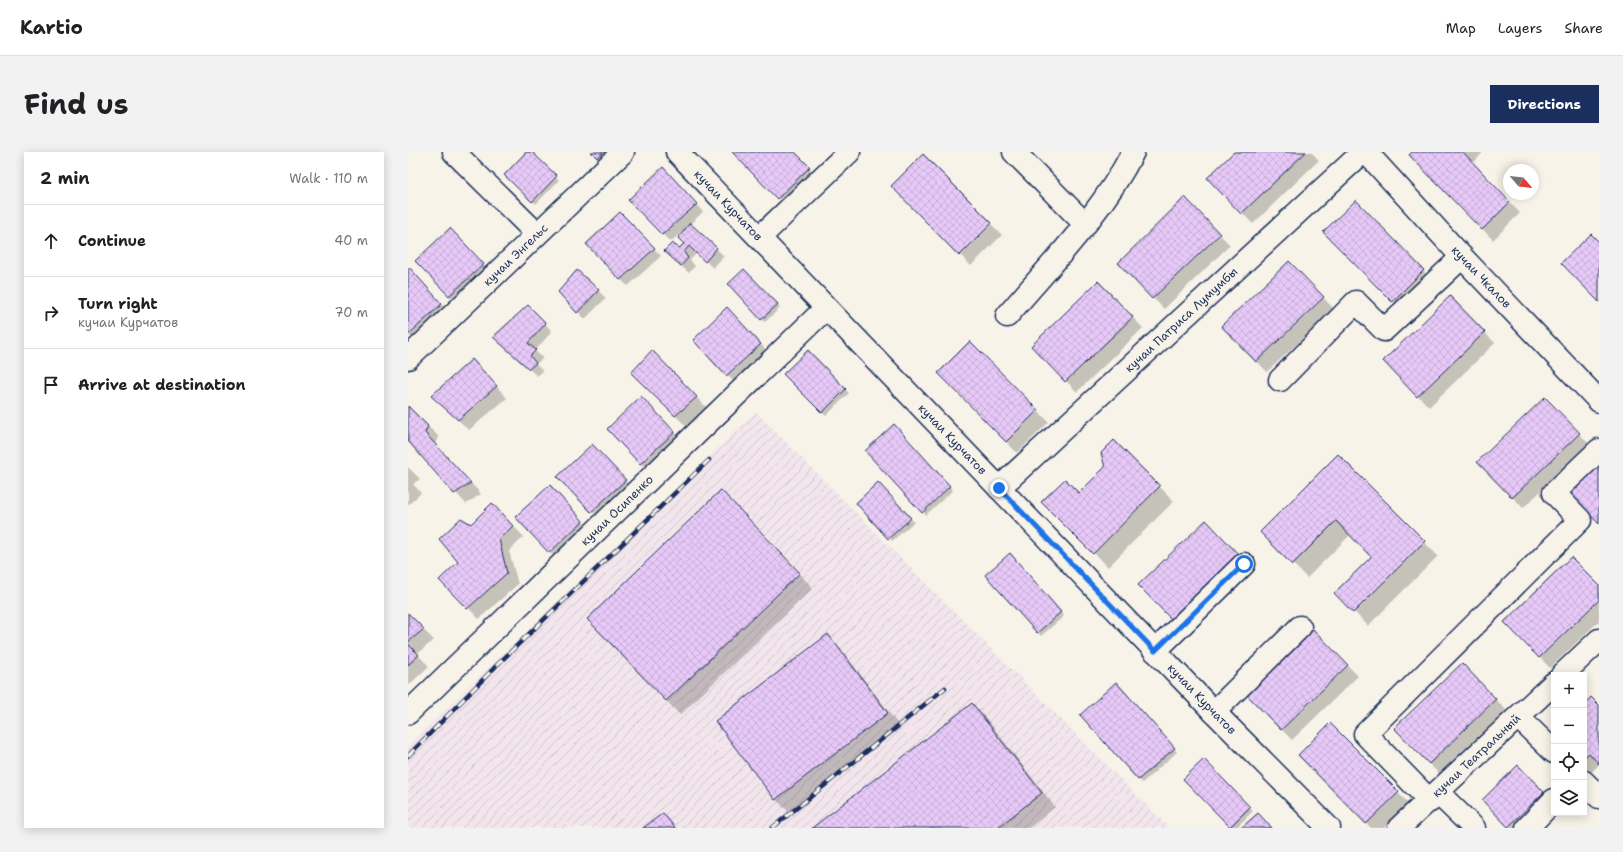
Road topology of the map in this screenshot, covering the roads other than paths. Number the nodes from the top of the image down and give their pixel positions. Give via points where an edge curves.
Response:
1 (454, 152) edge
2 (623, 152) edge
3 (677, 152) edge
4 (850, 152) edge
5 (1014, 152) edge
6 (1133, 152) edge
7 (1365, 152) edge
8 (1085, 224) junction
9 (537, 234) junction
10 (760, 237) junction
11 (1462, 258) junction
12 (826, 308) junction
13 (1007, 316) dead end
14 (408, 358) edge
15 (1280, 380) dead end
16 (1599, 401) edge
17 (1599, 450) edge
18 (999, 488) junction
19 (1244, 564) dead end
20 (1300, 628) dead end
21 (1599, 640) edge
22 (1155, 651) junction
23 (1565, 672) edge
24 (1551, 686) edge
25 (1214, 712) junction
26 (408, 713) edge
27 (1518, 717) junction
28 (1551, 749) edge
29 (1587, 785) edge
30 (1434, 797) junction
31 (1599, 797) edge
32 (1551, 803) edge
33 (1329, 828) edge
34 (1399, 828) edge
35 (1474, 828) edge
36 (1527, 828) edge

1 - 9 street
2 - 9 street, кучаи Энгельс
3 - 10 street, кучаи Курчатов
4 - 10 street
5 - 8 street
6 - 8 street via 1120,176
7 - 11 street, кучаи Чкалов
7 - 18 street, кучаи Патриса Лумумбы
8 - 13 street
9 - 14 street, кучаи Энгельс
10 - 12 street, кучаи Курчатов
11 - 15 street via 1384,330 1356,302
11 - 16 street, кучаи Чкалов
12 - 18 street, кучаи Курчатов
12 - 26 street, кучаи Осипенко
17 - 30 street via 1554,493 1580,520 1365,734
18 - 22 street, кучаи Курчатов
19 - 22 street
20 - 25 street
21 - 23 street
22 - 25 street, кучаи Курчатов
24 - 27 street, кучаи Театральный
25 - 33 street, кучаи Курчатов
27 - 28 street
27 - 30 street, кучаи Театральный
29 - 31 street
30 - 34 street, кучаи Театральный
30 - 35 street
32 - 36 street

